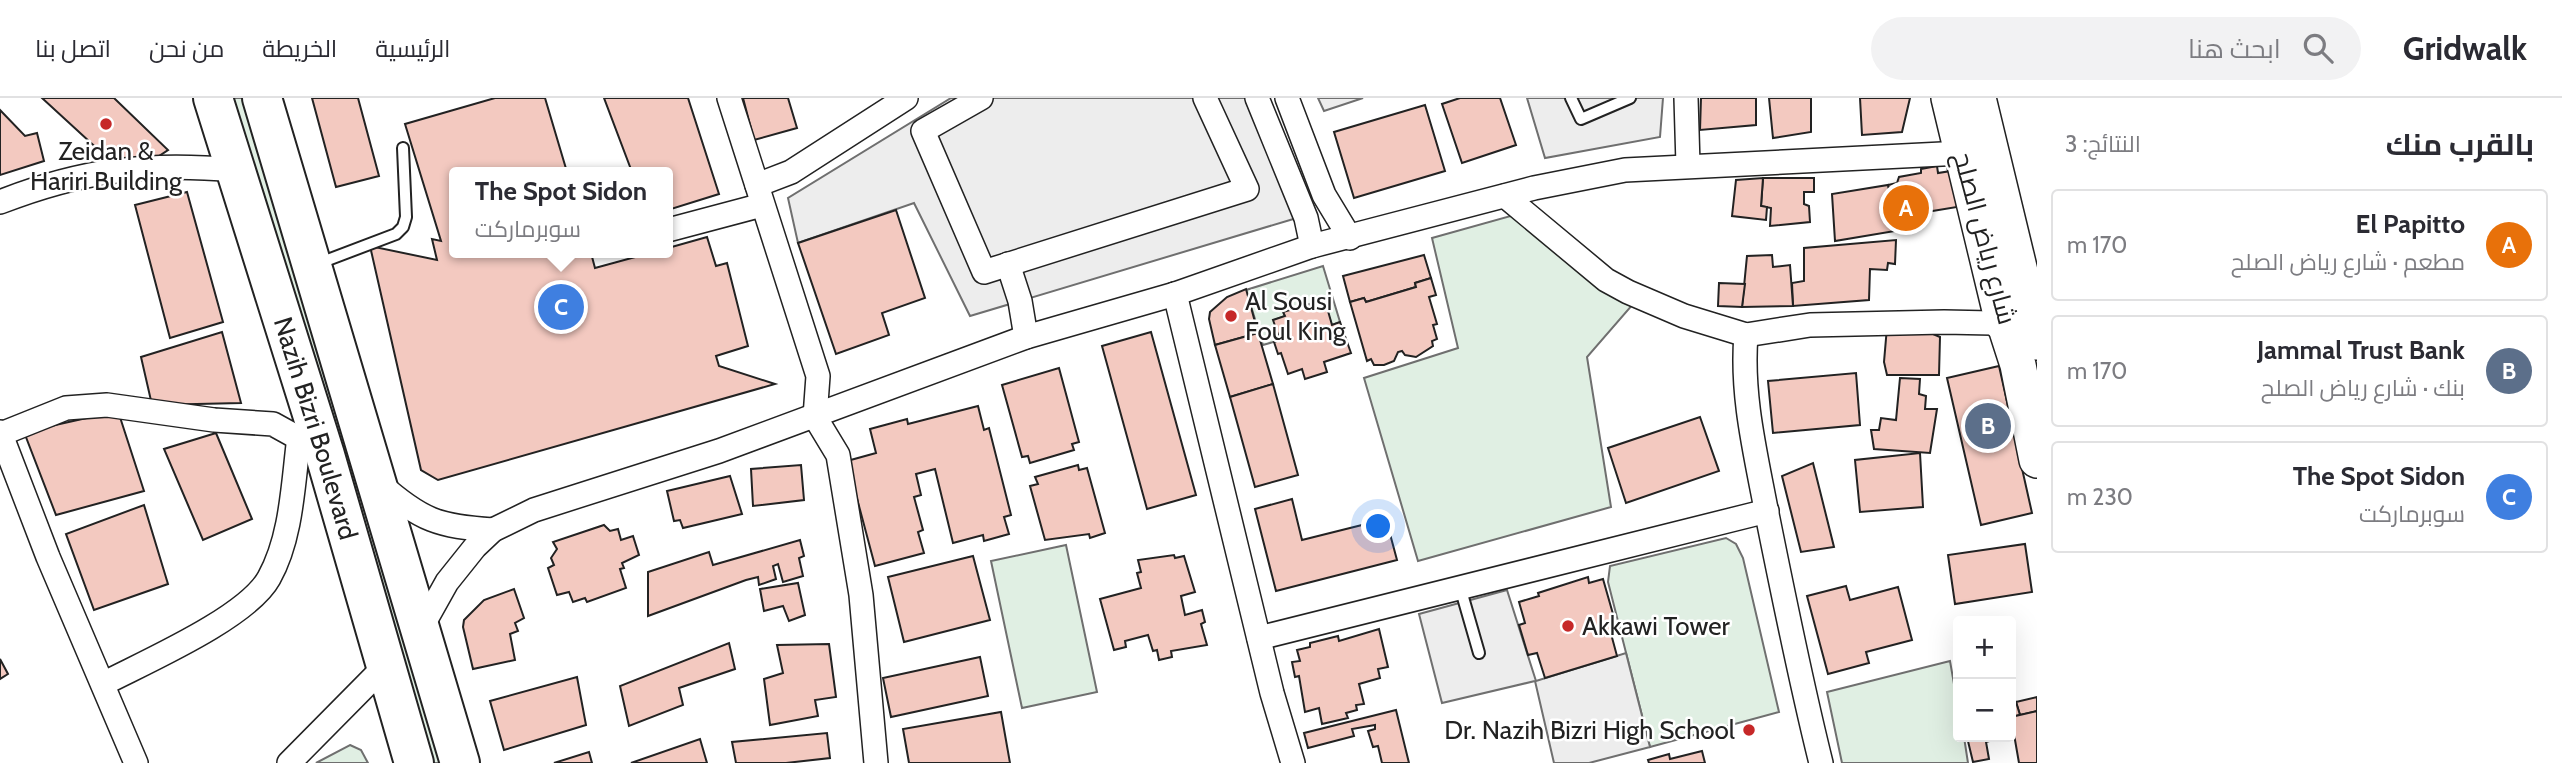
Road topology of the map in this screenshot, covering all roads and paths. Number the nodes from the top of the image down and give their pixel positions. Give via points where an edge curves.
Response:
1 (213, 98) edge
2 (262, 98) edge
3 (729, 98) edge
4 (906, 98) edge
5 (981, 98) edge
6 (1205, 98) edge
7 (1257, 98) edge
8 (1287, 98) edge
9 (1571, 98) edge
10 (1630, 98) edge
11 (1686, 98) edge
12 (1950, 98) edge
13 (1978, 98) edge
14 (404, 148) dead end
15 (1962, 153) junction
16 (1688, 165) junction
17 (235, 170) junction
18 (759, 195) junction
19 (1505, 196) junction
20 (0, 202) edge
21 (673, 228) edge
22 (1350, 237) junction
23 (1312, 246) junction
24 (1008, 264) junction
25 (311, 266) junction
26 (1175, 295) junction
27 (1746, 335) junction
28 (1026, 337) junction
29 (2026, 350) edge
30 (814, 417) junction
31 (0, 433) edge
32 (2035, 442) edge
33 (312, 446) junction
34 (373, 477) junction
35 (1767, 511) junction
36 (493, 530) junction
37 (1460, 587) junction
38 (419, 632) junction
39 (1259, 638) junction
40 (1479, 653) dead end
41 (384, 667) junction
42 (103, 684) junction
43 (136, 763) edge
44 (289, 763) edge
45 (414, 763) edge
46 (460, 763) edge
47 (876, 763) edge
48 (1293, 763) edge
49 (1821, 763) edge

1 - 17 highway, Nazih Bizri Boulevard
2 - 25 highway, Nazih Bizri Boulevard
3 - 18 street
4 - 18 street
5 - 24 street via 923,131 984,272
6 - 24 street via 1247,189
7 - 23 street via 1307,218
8 - 22 street via 1324,195
9 - 10 lane via 1580,119
11 - 16 street
12 - 15 main road, شارع رياض الصلح
13 - 29 main road, شارع رياض الصلح
14 - 25 lane via 403,228
15 - 16 street
15 - 29 main road, شارع رياض الصلح via 1999,306
16 - 19 street via 1625,170
17 - 20 street via 90,173
17 - 33 highway, Nazih Bizri Boulevard
18 - 21 street
18 - 30 street via 818,376
19 - 22 street
19 - 27 street via 1628,292
22 - 23 street
23 - 26 street
24 - 28 street
25 - 34 highway, Nazih Bizri Boulevard
26 - 28 street
26 - 39 street
27 - 29 street via 1810,325 1992,323
27 - 35 street via 1746,392
28 - 30 street
29 - 32 main road, شارع رياض الصلح
30 - 36 street via 534,510
30 - 47 street via 838,455 861,595
31 - 33 street via 79,405 107,405 214,421 273,424
31 - 42 street
33 - 41 highway, Nazih Bizri Boulevard
33 - 42 street via 268,580 218,623
34 - 36 street via 419,516 457,527
34 - 38 highway, Nazih Bizri Boulevard
35 - 37 street
35 - 49 street via 1781,595
36 - 38 street via 447,583
37 - 39 street
37 - 40 lane
38 - 46 highway, Nazih Bizri Boulevard
39 - 48 street
41 - 44 street
41 - 45 highway, Nazih Bizri Boulevard
42 - 43 street

